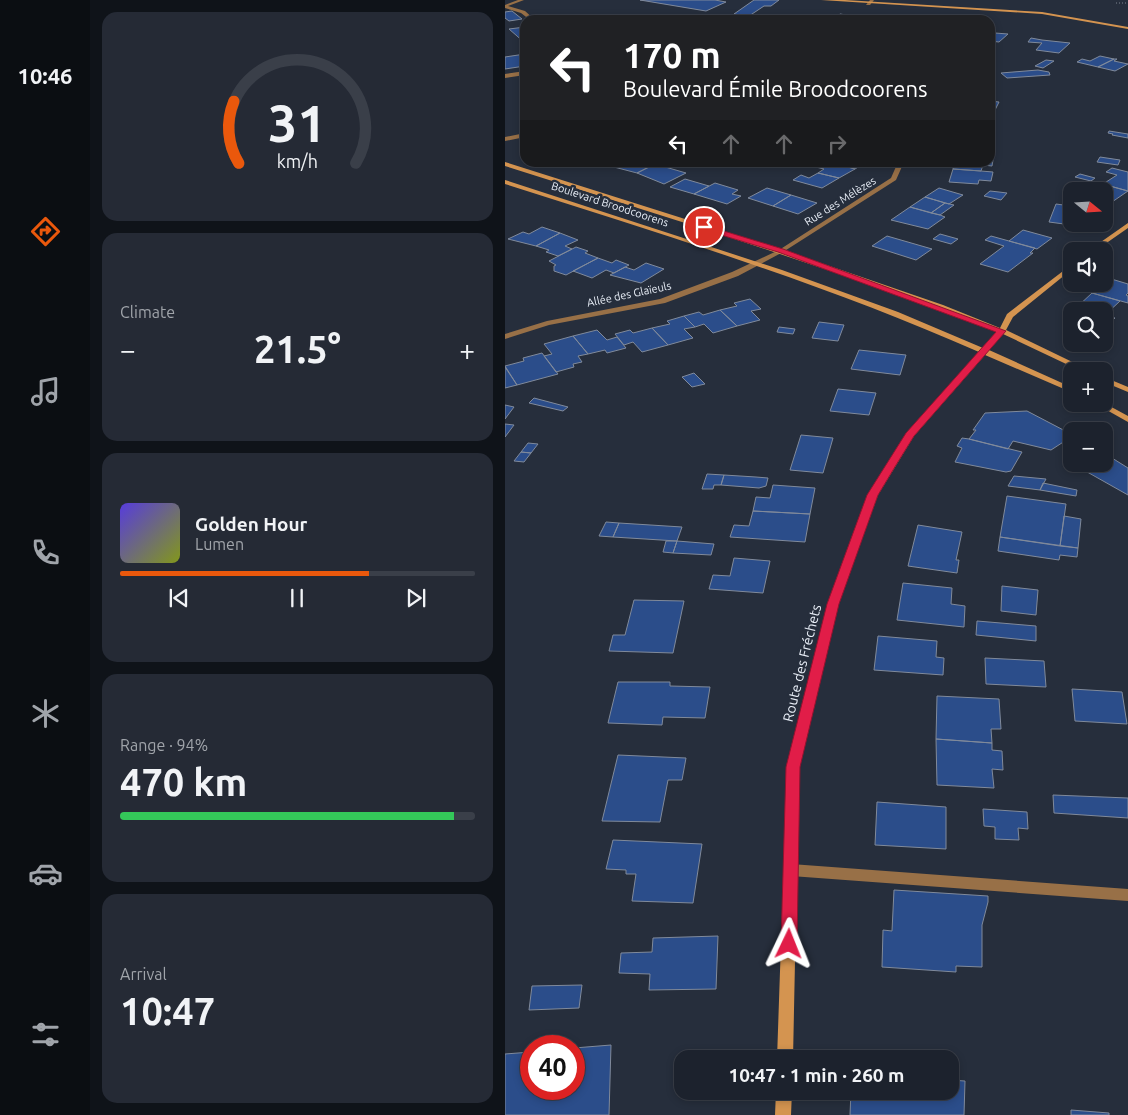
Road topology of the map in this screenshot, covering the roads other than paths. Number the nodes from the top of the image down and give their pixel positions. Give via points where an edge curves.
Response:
1 (521, 0) edge
2 (823, 0) edge
3 (870, 2) edge
4 (505, 6) edge
5 (527, 15) edge
6 (1128, 28) edge
7 (520, 74) edge
8 (505, 76) edge
9 (520, 136) edge
10 (505, 139) edge
11 (505, 164) edge
12 (899, 167) edge
13 (505, 182) edge
14 (1128, 225) edge
15 (1104, 242) edge
16 (781, 251) junction
17 (758, 264) junction
18 (1063, 273) edge
19 (1002, 331) junction
20 (505, 337) edge
21 (984, 350) junction
22 (1068, 362) edge
23 (1113, 383) edge
24 (1063, 386) edge
25 (1128, 390) edge
26 (1113, 411) edge
27 (1128, 419) edge
28 (791, 870) junction
29 (1128, 895) edge
30 (785, 1050) edge
31 (784, 1100) edge
32 (783, 1115) edge

1 - 4 street
2 - 3 street
3 - 6 street via 1042,13
4 - 5 street
7 - 8 street
9 - 10 street
11 - 16 street
12 - 16 street, Rue des Mélèzes via 895,179
13 - 17 street, Boulevard Broodcoorens
14 - 15 street
16 - 17 street, Allée des Glaïeuls
16 - 19 street
17 - 20 street, Allée des Glaïeuls via 662,301 547,323
17 - 21 street, Boulevard Broodcoorens
18 - 19 street, Route des Fréchets via 1010,316
19 - 21 street, Route des Fréchets
19 - 22 street
21 - 24 street, Boulevard Broodcoorens
21 - 28 street, Route des Fréchets via 910,435 873,495 833,604 793,767
23 - 25 street
26 - 27 street
28 - 29 street
28 - 30 street, Route des Fréchets
31 - 32 street

